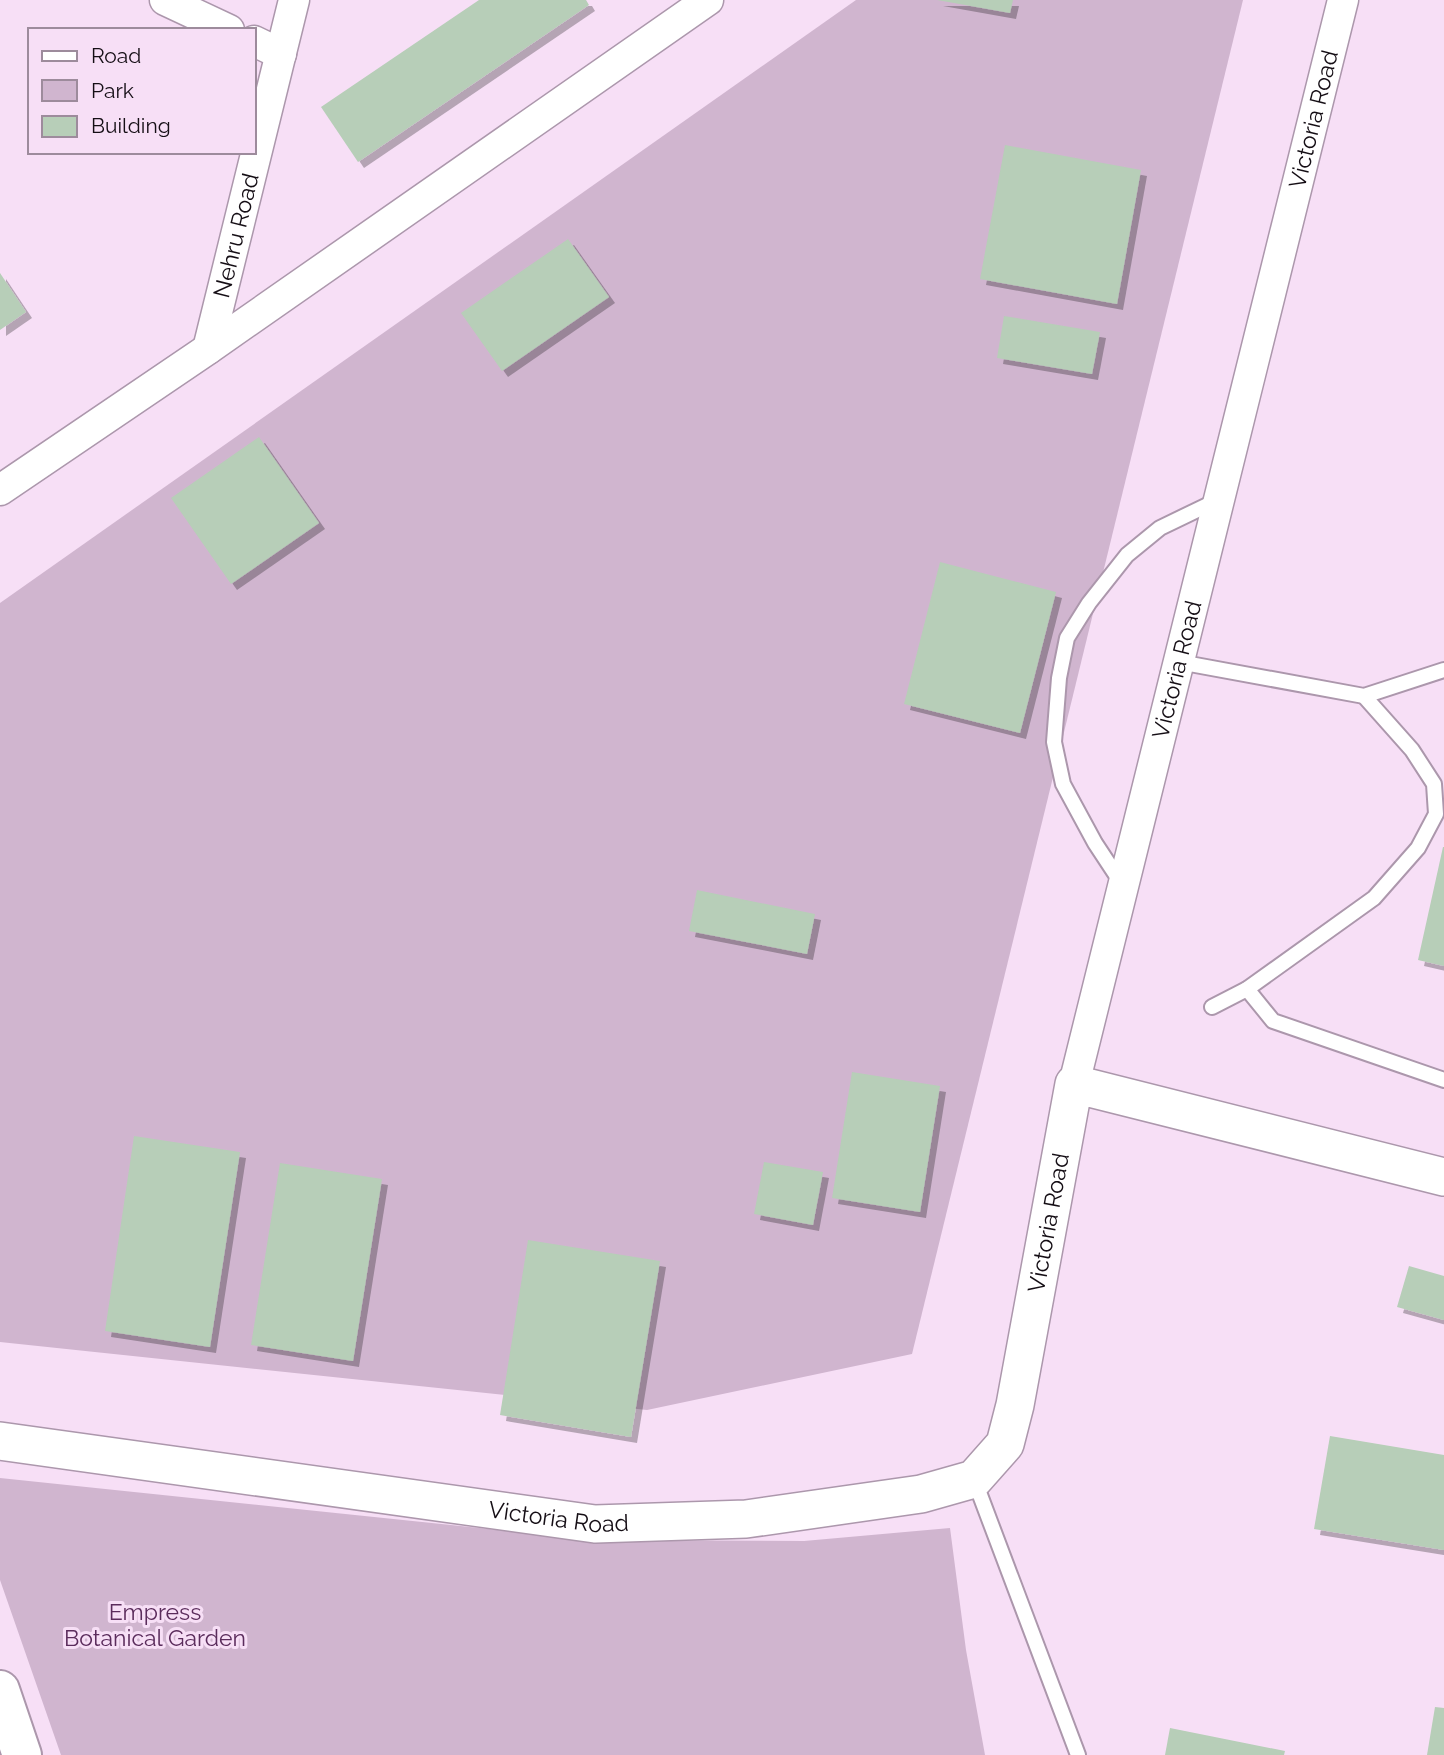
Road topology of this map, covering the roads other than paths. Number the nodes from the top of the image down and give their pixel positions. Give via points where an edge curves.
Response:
1 (165, 0) edge
2 (294, 0) edge
3 (708, 0) edge
4 (1343, 0) edge
5 (225, 28) edge
6 (256, 42) edge
7 (281, 54) junction
8 (208, 349) junction
9 (0, 490) edge
10 (1219, 500) junction
11 (1179, 662) junction
12 (1444, 670) edge
13 (1364, 696) junction
14 (1123, 886) junction
15 (1247, 989) junction
16 (1212, 1007) dead end
17 (1444, 1080) edge
18 (1074, 1084) junction
19 (1444, 1177) edge
20 (0, 1441) edge
21 (974, 1479) junction
22 (0, 1690) edge
23 (22, 1755) edge
24 (1078, 1755) edge

1 - 5 street
2 - 7 street, Nehru Road
3 - 8 street
4 - 10 street, Victoria Road
6 - 7 street
7 - 8 street, Nehru Road
8 - 9 street
10 - 11 street, Victoria Road
10 - 14 lane via 1160,528 1127,555 1068,638 1059,678 1054,742 1063,784
11 - 13 lane
11 - 14 street, Victoria Road
12 - 13 lane
13 - 15 lane via 1412,750 1434,784 1436,814 1418,848 1374,898
14 - 18 street, Victoria Road
15 - 16 lane
15 - 17 lane via 1273,1021
18 - 19 street
18 - 21 street, Victoria Road via 1015,1405 1005,1444
20 - 21 street, Victoria Road via 595,1524 746,1520 921,1494
21 - 24 lane
22 - 23 main road

